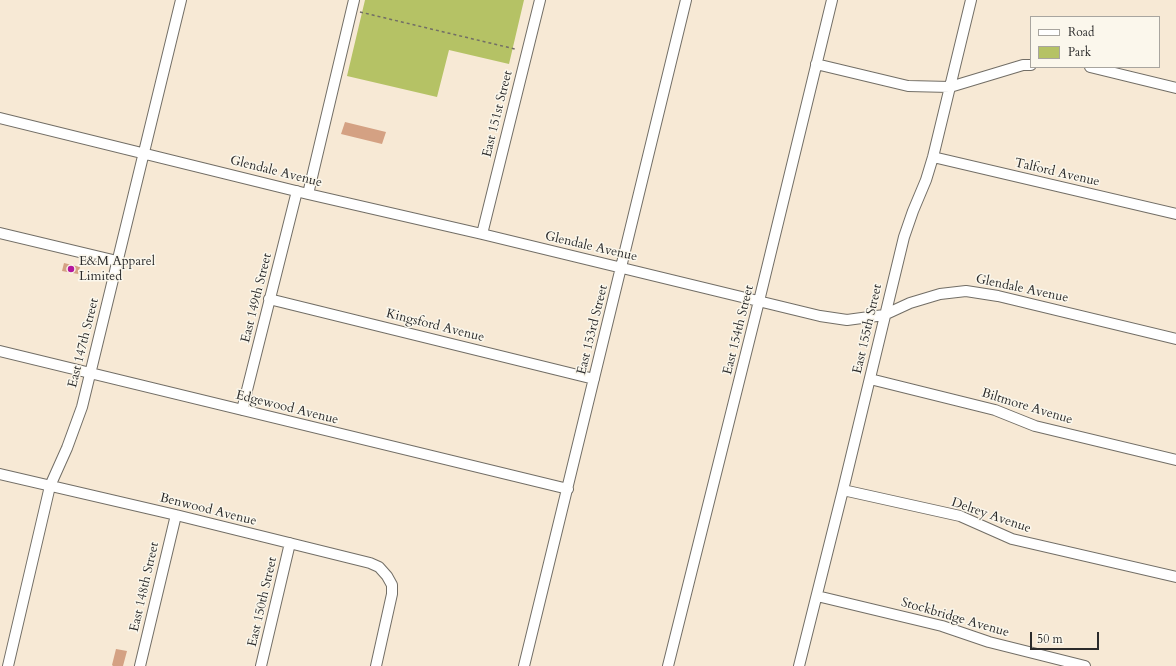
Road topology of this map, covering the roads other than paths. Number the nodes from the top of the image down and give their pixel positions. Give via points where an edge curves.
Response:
1 (181, 0) edge
2 (354, 0) edge
3 (540, 0) edge
4 (686, 0) edge
5 (832, 0) edge
6 (971, 0) edge
7 (816, 64) junction
8 (1030, 65) edge
9 (1094, 68) edge
10 (950, 87) junction
11 (1176, 88) edge
12 (0, 118) edge
13 (144, 152) junction
14 (933, 157) junction
15 (296, 191) junction
16 (308, 194) junction
17 (1176, 214) edge
18 (0, 233) edge
19 (482, 234) junction
20 (117, 262) junction
21 (621, 268) junction
22 (270, 299) junction
23 (759, 301) junction
24 (884, 315) junction
25 (1176, 339) edge
26 (0, 351) edge
27 (90, 372) junction
28 (594, 379) junction
29 (870, 379) junction
30 (242, 410) junction
31 (1176, 460) edge
32 (0, 474) edge
33 (50, 486) junction
34 (568, 489) junction
35 (843, 490) junction
36 (176, 515) junction
37 (290, 543) junction
38 (1176, 578) edge
39 (817, 596) junction
40 (8, 666) edge
41 (140, 666) edge
42 (261, 666) edge
43 (376, 666) edge
44 (524, 666) edge
45 (668, 666) edge
46 (799, 666) edge
47 (1086, 666) edge

1 - 13 street, East 147th Street
2 - 16 street
3 - 19 street, East 151st Street
4 - 21 street, East 153rd Street
5 - 7 street, East 154th Street
6 - 10 street, East 155th Street
7 - 10 street via 908,86
7 - 23 street, East 154th Street
8 - 10 street
9 - 11 street
10 - 14 street, East 155th Street
12 - 13 street, Glendale Avenue
13 - 15 street, Glendale Avenue
13 - 20 street, East 147th Street
14 - 17 street, Talford Avenue
14 - 24 street, East 155th Street via 912,211
15 - 16 street, Glendale Avenue
15 - 22 street, East 149th Street
16 - 19 street, Glendale Avenue
18 - 20 street
19 - 21 street, Glendale Avenue
20 - 27 street, East 147th Street
21 - 23 street, Glendale Avenue
21 - 28 street, East 153rd Street
22 - 28 street, Kingsford Avenue
22 - 30 street, East 149th Street
23 - 24 street, Glendale Avenue via 847,320
23 - 45 street, East 154th Street
24 - 25 street, Glendale Avenue via 910,303 940,294 966,291 998,296
24 - 29 street, East 155th Street
26 - 27 street, Edgewood Avenue
27 - 30 street, Edgewood Avenue
27 - 33 street, East 147th Street via 82,407
28 - 34 street, East 153rd Street
29 - 31 street, Biltmore Avenue via 995,410 1035,426
29 - 35 street, East 155th Street
30 - 34 street, Edgewood Avenue
32 - 33 street, Benwood Avenue
33 - 36 street, Benwood Avenue
33 - 40 street, East 147th Street
34 - 44 street, East 153rd Street
35 - 38 street, Delrey Avenue via 960,516 1012,539
35 - 39 street, East 155th Street
36 - 37 street, Benwood Avenue
36 - 41 street, East 148th Street
37 - 42 street, East 150th Street
37 - 43 street, Benwood Avenue via 370,563 379,567 387,576 392,585 392,594
39 - 46 street, East 155th Street
39 - 47 street, Stockbridge Avenue via 942,626 989,642

